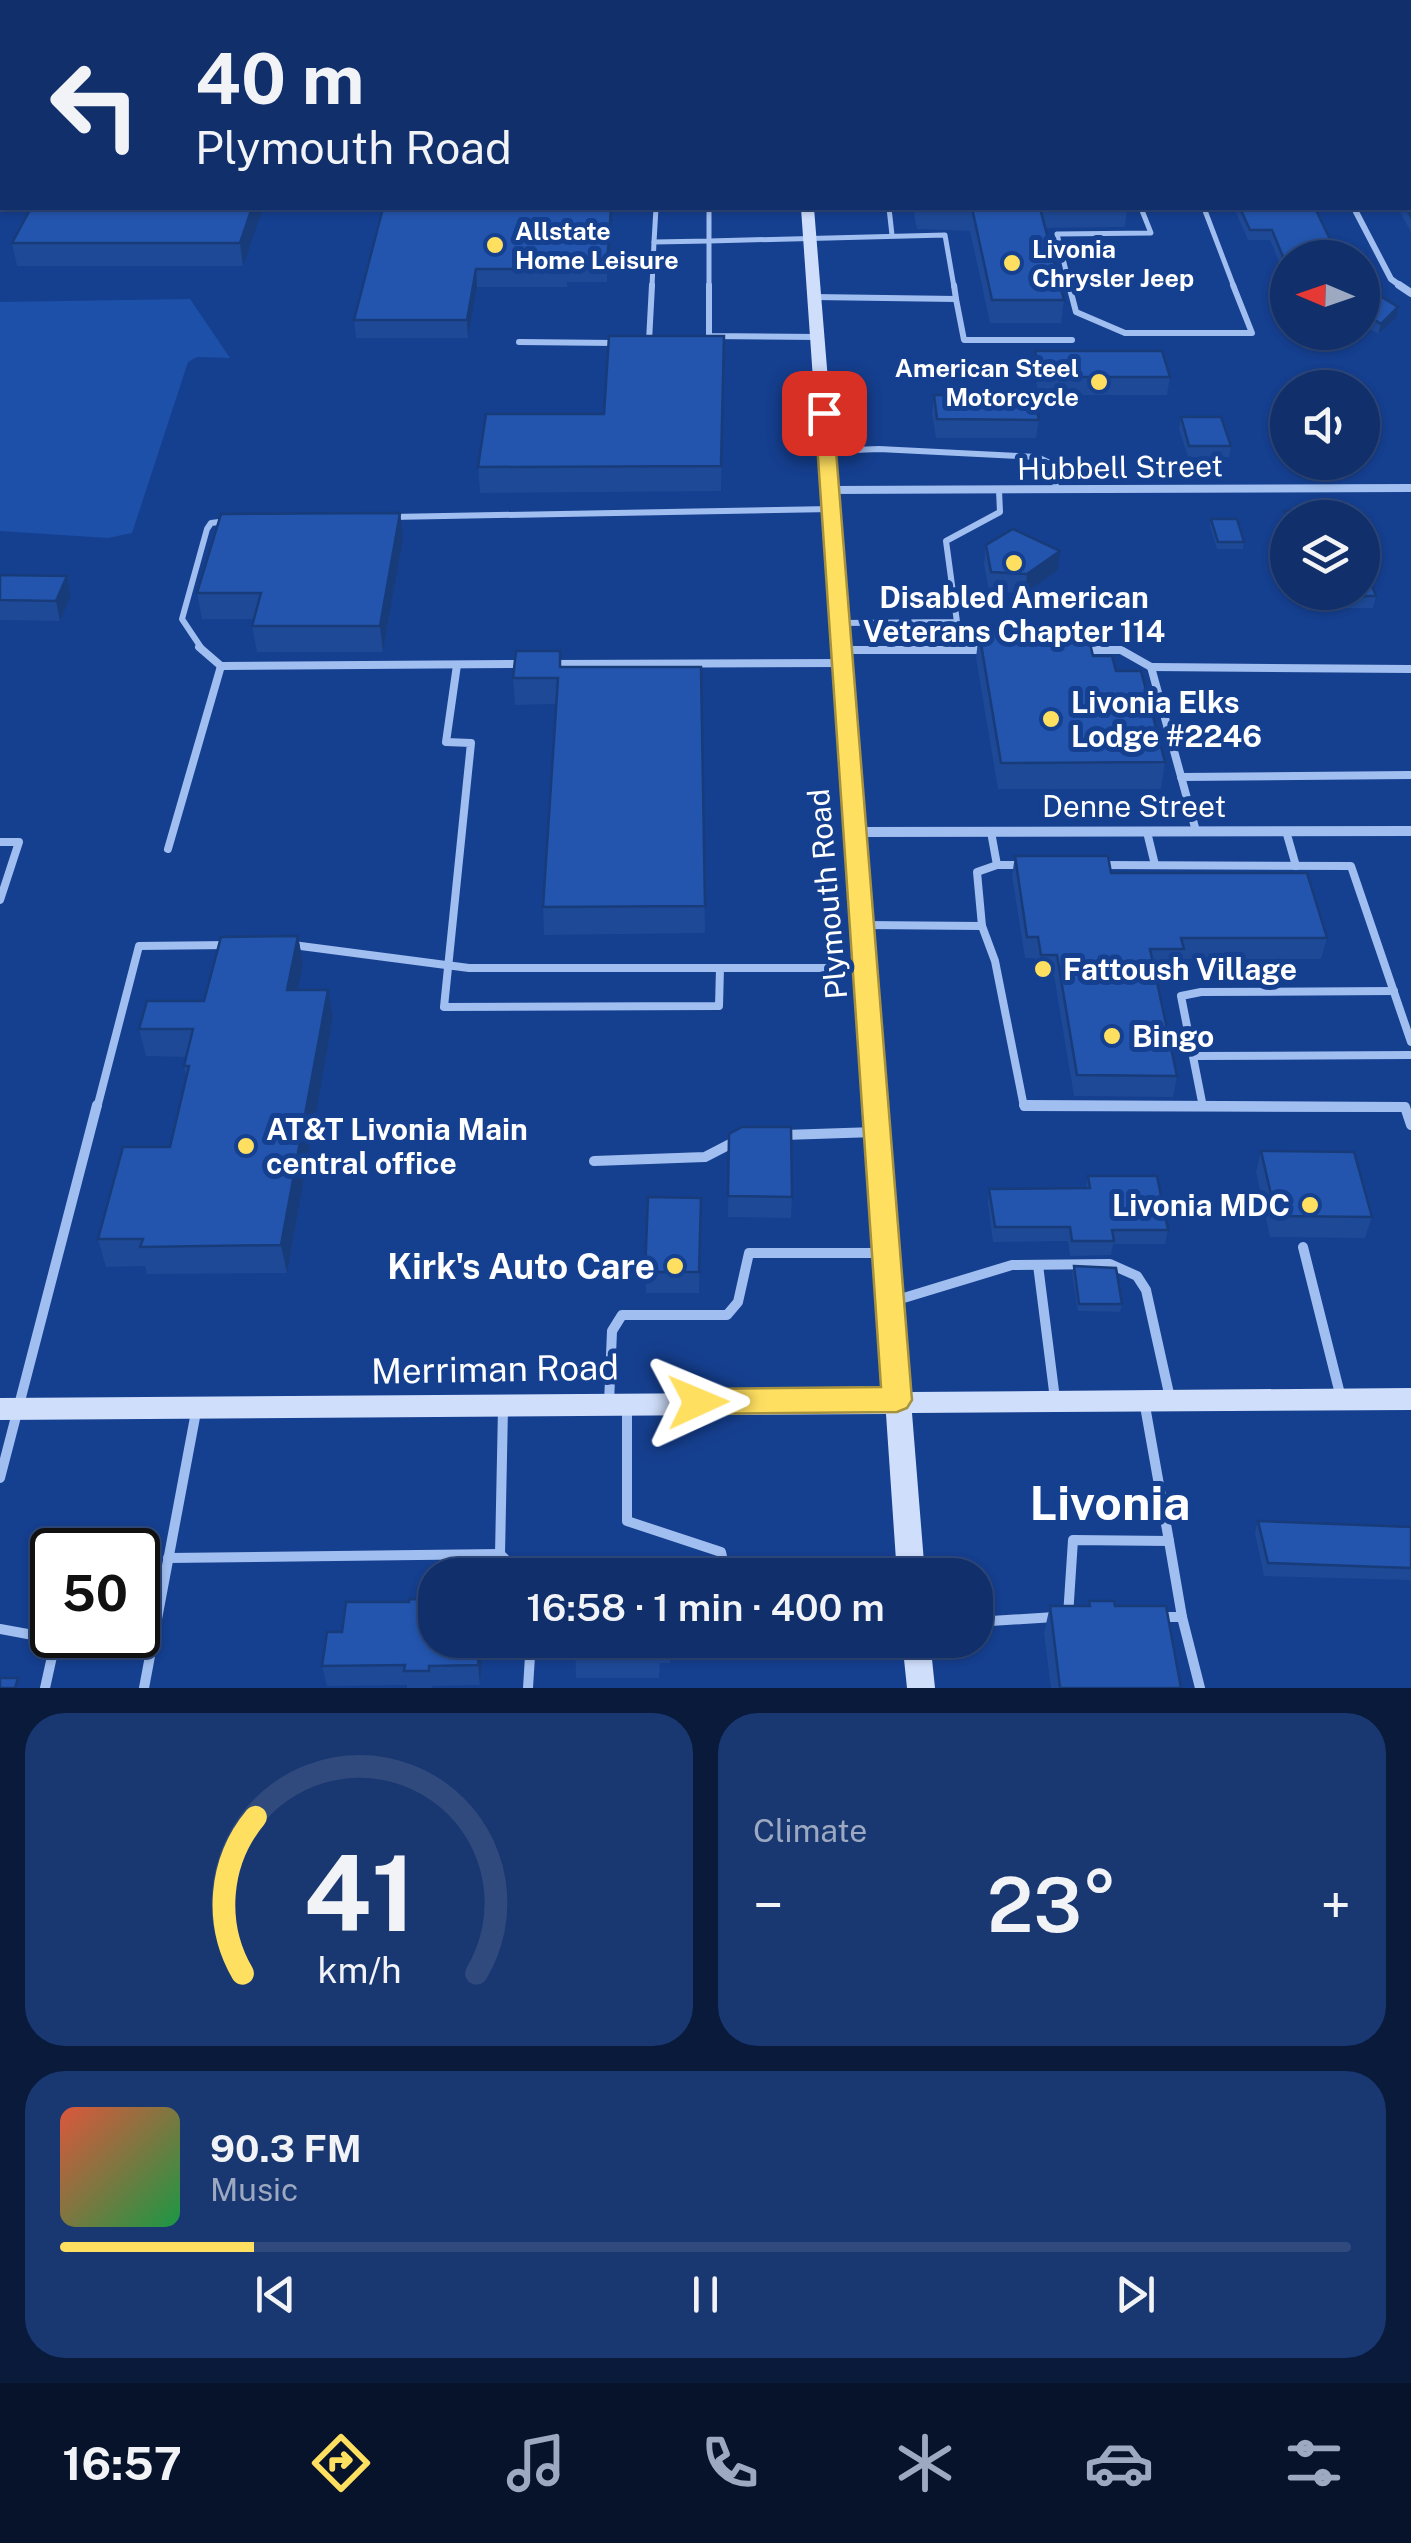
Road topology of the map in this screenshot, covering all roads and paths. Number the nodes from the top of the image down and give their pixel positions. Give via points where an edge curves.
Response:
1 (656, 210) edge
2 (709, 210) edge
3 (807, 210) edge
4 (889, 210) edge
5 (1143, 210) edge
6 (1205, 210) edge
7 (1355, 210) edge
8 (892, 235) junction
9 (810, 238) junction
10 (709, 240) junction
11 (654, 242) junction
12 (1411, 293) edge
13 (814, 297) junction
14 (956, 299) junction
15 (709, 336) junction
16 (818, 337) junction
17 (694, 338) edge
18 (664, 340) edge
19 (1072, 340) dead end
20 (650, 341) junction
21 (519, 342) dead end
22 (622, 342) edge
23 (636, 342) edge
24 (827, 451) junction
25 (1411, 488) edge
26 (998, 490) junction
27 (1057, 490) junction
28 (831, 500) junction
29 (388, 517) edge
30 (235, 520) edge
31 (841, 623) junction
32 (1002, 650) edge
33 (1081, 650) edge
34 (843, 657) junction
35 (457, 664) junction
36 (525, 664) edge
37 (544, 664) edge
38 (221, 666) junction
39 (1151, 667) junction
40 (1411, 668) edge
41 (1411, 775) edge
42 (1182, 777) junction
43 (1196, 831) junction
44 (1286, 831) junction
45 (1411, 831) edge
46 (857, 832) junction
47 (991, 832) junction
48 (1147, 832) junction
49 (0, 842) edge
50 (168, 849) dead end
51 (997, 865) junction
52 (1036, 865) edge
53 (1096, 866) edge
54 (1155, 866) junction
55 (1296, 866) junction
56 (1, 896) edge
57 (864, 926) junction
58 (982, 926) junction
59 (246, 944) edge
60 (282, 944) edge
61 (447, 966) junction
62 (720, 968) junction
63 (868, 968) junction
64 (1394, 992) junction
65 (1411, 1042) edge
66 (1411, 1055) edge
67 (1194, 1056) junction
68 (1408, 1105) edge
69 (1203, 1107) junction
70 (1411, 1126) edge
71 (879, 1132) junction
72 (779, 1136) edge
73 (744, 1137) edge
74 (594, 1161) dead end
75 (1303, 1247) dead end
76 (887, 1252) junction
77 (1038, 1264) junction
78 (890, 1302) junction
79 (1157, 1398) junction
80 (1341, 1398) junction
81 (1055, 1399) junction
82 (1411, 1399) edge
83 (897, 1400) junction
84 (618, 1402) junction
85 (503, 1404) junction
86 (197, 1407) junction
87 (10, 1409) edge
88 (0, 1478) edge
89 (1169, 1541) junction
90 (500, 1554) junction
91 (168, 1558) junction
92 (504, 1558) edge
93 (722, 1558) edge
94 (910, 1558) edge
95 (1068, 1616) junction
96 (1182, 1616) junction
97 (1082, 1617) edge
98 (1147, 1618) edge
99 (993, 1621) edge
100 (0, 1629) edge
101 (530, 1658) edge
102 (918, 1658) edge
103 (45, 1688) edge
104 (144, 1688) edge
105 (528, 1688) edge
106 (920, 1688) edge
107 (1200, 1688) edge

1 - 11 lane
2 - 10 lane
3 - 9 main road, Plymouth Road
4 - 8 lane
5 - 6 lane via 1150,233 1057,234 1076,312 1125,333 1252,333
7 - 12 street via 1390,279
8 - 9 lane
8 - 14 lane via 946,236
9 - 10 lane
9 - 13 main road, Plymouth Road
10 - 11 lane
10 - 15 lane
11 - 20 lane
13 - 14 lane
13 - 16 main road, Plymouth Road
14 - 19 lane via 964,340
15 - 16 lane
15 - 17 lane
16 - 24 main road, Plymouth Road
18 - 20 lane
20 - 23 lane
21 - 22 lane
24 - 27 lane via 1020,454 1050,463
24 - 28 main road, Plymouth Road
25 - 27 street, Hubbell Street
26 - 27 street, Hubbell Street
26 - 28 street, Hubbell Street
26 - 31 lane via 1000,512 946,541 957,622
28 - 29 lane
28 - 31 main road, Plymouth Road
30 - 38 lane via 207,528 182,620
31 - 34 main road, Plymouth Road
32 - 34 lane
33 - 39 lane via 1121,650
34 - 37 lane
34 - 46 main road, Plymouth Road
35 - 36 lane
35 - 38 lane
35 - 61 lane via 446,742 472,743
38 - 50 lane
39 - 40 lane
39 - 42 lane
41 - 42 lane
42 - 43 lane
43 - 44 street, Denne Street
43 - 48 street, Denne Street
44 - 45 street, Denne Street
44 - 55 lane
46 - 47 street, Denne Street
46 - 57 main road, Plymouth Road
47 - 48 street, Denne Street
47 - 51 lane
48 - 54 lane
49 - 56 lane via 20,842
51 - 52 lane
51 - 58 lane via 977,872
53 - 54 lane
54 - 55 lane
55 - 64 lane via 1351,866
57 - 58 lane
57 - 63 main road, Plymouth Road
58 - 69 lane via 1024,1107
59 - 87 lane via 139,946
60 - 61 lane
61 - 62 lane
61 - 62 lane via 444,1007 719,1006
62 - 63 lane
63 - 71 main road, Plymouth Road
64 - 65 lane
64 - 67 lane via 1181,996
66 - 67 lane
67 - 69 lane
68 - 69 lane
68 - 70 lane
71 - 72 lane
71 - 76 main road, Plymouth Road
73 - 74 lane via 704,1157
75 - 80 lane
76 - 78 main road, Plymouth Road
76 - 84 lane via 749,1253 739,1302 727,1315 622,1315 612,1331
77 - 78 lane via 995,1268
77 - 79 lane via 1110,1264 1137,1276 1146,1290
77 - 81 lane
78 - 83 main road, Plymouth Road
79 - 80 main road, Merriman Road
79 - 81 main road, Merriman Road
79 - 89 lane
80 - 82 main road, Merriman Road
81 - 83 main road, Merriman Road
83 - 84 main road, Merriman Road
83 - 94 main road, Plymouth Road
84 - 85 main road, Merriman Road
84 - 93 lane via 628,1521 721,1552
85 - 86 main road, Merriman Road
85 - 90 lane
86 - 87 main road, Merriman Road
86 - 91 lane
87 - 88 lane
89 - 95 lane via 1072,1540
89 - 96 lane
90 - 91 lane
90 - 92 lane
91 - 104 lane
95 - 97 lane
95 - 99 lane
96 - 98 lane
96 - 107 lane
100 - 103 lane via 33,1636 52,1652
101 - 105 lane
102 - 106 main road

